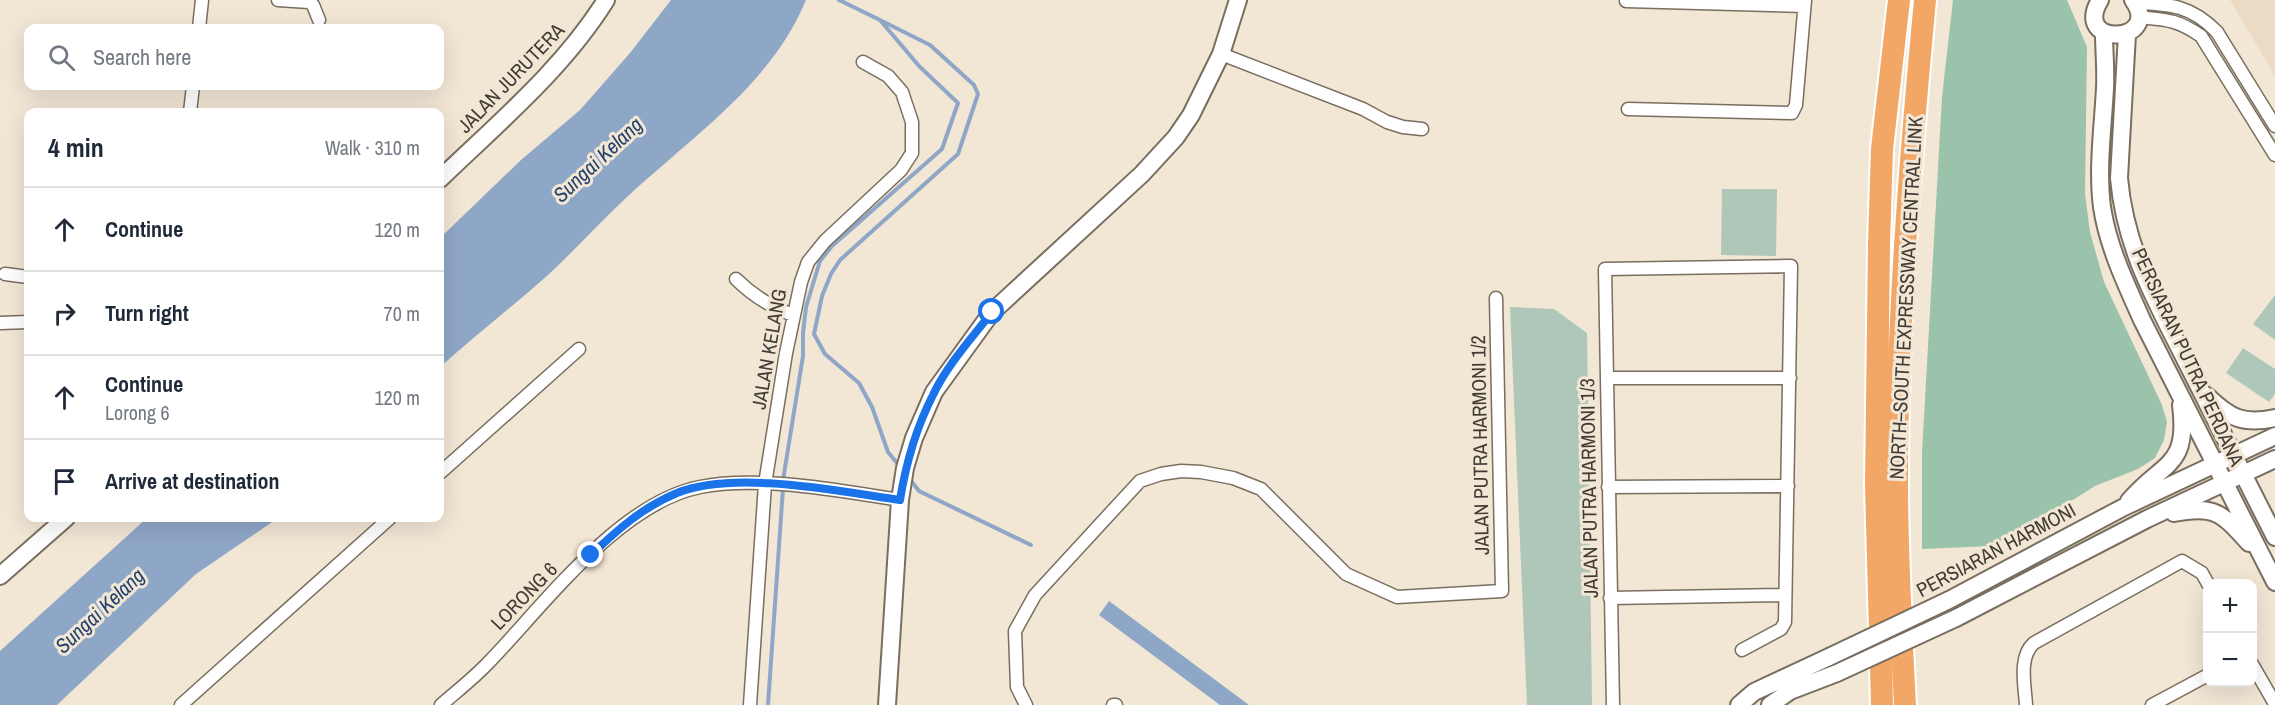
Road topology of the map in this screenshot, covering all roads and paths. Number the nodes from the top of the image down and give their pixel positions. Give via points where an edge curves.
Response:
1 (202, 0) edge
2 (278, 0) edge
3 (606, 0) edge
4 (1238, 0) edge
5 (1899, 0) edge
6 (1925, 0) edge
7 (2100, 0) edge
8 (1626, 1) edge
9 (1805, 3) edge
10 (2136, 7) edge
11 (319, 20) dead end
12 (199, 24) edge
13 (2104, 33) junction
14 (2127, 34) junction
15 (1221, 54) junction
16 (863, 62) dead end
17 (193, 90) edge
18 (190, 108) edge
19 (1628, 109) dead end
20 (2275, 126) edge
21 (1422, 129) dead end
22 (2275, 155) edge
23 (444, 175) edge
24 (5, 274) dead end
25 (24, 276) edge
26 (736, 279) dead end
27 (1496, 298) dead end
28 (793, 315) junction
29 (24, 322) edge
30 (0, 323) edge
31 (579, 349) dead end
32 (1607, 378) junction
33 (1790, 378) junction
34 (2200, 389) junction
35 (2179, 393) junction
36 (2275, 418) edge
37 (2275, 436) edge
38 (2234, 456) junction
39 (2272, 460) edge
40 (2215, 464) junction
41 (444, 469) edge
42 (2243, 474) junction
43 (2224, 483) junction
44 (770, 484) junction
45 (1788, 486) junction
46 (1608, 487) junction
47 (900, 500) junction
48 (2124, 507) junction
49 (2147, 519) junction
50 (61, 522) edge
51 (386, 522) edge
52 (2275, 537) edge
53 (2265, 562) junction
54 (0, 576) edge
55 (2205, 579) edge
56 (2275, 582) edge
57 (1785, 595) junction
58 (1610, 598) junction
59 (1742, 650) dead end
60 (2257, 671) edge
61 (2203, 678) edge
62 (2275, 704) edge
63 (181, 705) edge
64 (441, 705) edge
65 (750, 705) edge
66 (887, 705) edge
67 (1026, 705) edge
68 (1613, 705) edge
69 (1739, 705) edge
70 (1770, 705) edge
71 (1882, 705) edge
72 (1905, 705) edge
73 (2026, 705) edge
74 (2152, 705) edge

1 - 12 street
2 - 11 street via 309,2
3 - 23 main road, JALAN JURUTERA via 589,28 562,58
4 - 15 main road
5 - 71 highway, NORTH–SOUTH EXPRESSWAY CENTRAL LINK via 1882,149 1879,244 1876,486
6 - 72 highway, NORTH–SOUTH EXPRESSWAY CENTRAL LINK via 1899,366 1897,483
7 - 13 main road, PERSIARAN PUTRA PERDANA via 2094,14
8 - 9 street
9 - 19 street via 1796,105 1792,113
10 - 14 main road via 2136,24
10 - 20 street via 2178,6 2206,20
10 - 22 street via 2182,23 2201,36
13 - 14 main road
13 - 35 main road, PERSIARAN PUTRA PERDANA via 2102,208 2126,284
14 - 34 main road, PERSIARAN PUTRA PERDANA via 2119,162 2126,223 2152,293
15 - 21 street via 1387,122
15 - 47 main road via 1191,115 1165,150 992,312 934,393 914,438
16 - 28 street, JALAN KELANG via 888,76 902,92 912,122 912,153 901,170 825,240 808,262
17 - 18 street
24 - 25 street
26 - 28 street via 772,307
27 - 67 street, JALAN PUTRA HARMONI 1/2 via 1502,591 1397,597 1346,574 1261,489 1201,472 1161,474 1140,481 1035,595 1015,631 1017,687
28 - 44 street, JALAN KELANG
29 - 30 street
31 - 41 street
32 - 33 street
32 - 33 street, JALAN PUTRA HARMONI 1/3 via 1605,269 1791,266
32 - 46 street, JALAN PUTRA HARMONI 1/3
33 - 45 street
34 - 36 main road via 2237,419 2252,422
34 - 38 main road, PERSIARAN PUTRA PERDANA
35 - 40 main road, PERSIARAN PUTRA PERDANA
35 - 48 main road via 2183,430 2176,458 2144,484
37 - 38 main road, PERSIARAN HARMONI
38 - 40 main road, PERSIARAN HARMONI
38 - 42 main road, PERSIARAN PUTRA PERDANA
39 - 42 main road, PERSIARAN HARMONI
40 - 43 main road, PERSIARAN PUTRA PERDANA
40 - 48 main road, PERSIARAN HARMONI
42 - 43 main road, PERSIARAN HARMONI
42 - 52 main road, PERSIARAN PUTRA PERDANA
43 - 49 main road, PERSIARAN HARMONI
43 - 53 main road, PERSIARAN PUTRA PERDANA
44 - 47 street, LORONG 6
44 - 64 street, LORONG 6 via 722,483 699,487 648,507 615,532 534,610 489,662
44 - 65 street, JALAN KELANG
45 - 46 street
45 - 57 street
46 - 58 street, JALAN PUTRA HARMONI 1/3
47 - 66 main road
48 - 69 main road, PERSIARAN HARMONI, bridge via 1949,600 1754,692
49 - 53 main road via 2200,508 2213,511 2227,520
49 - 70 main road, PERSIARAN HARMONI, bridge via 1956,618 1790,691
50 - 54 main road
51 - 63 street
53 - 56 main road, PERSIARAN PUTRA PERDANA
55 - 73 street via 2182,561 2034,643 2024,659
57 - 58 street
57 - 59 street via 1785,622 1781,629
58 - 68 street, JALAN PUTRA HARMONI 1/3
60 - 62 street
61 - 74 street

